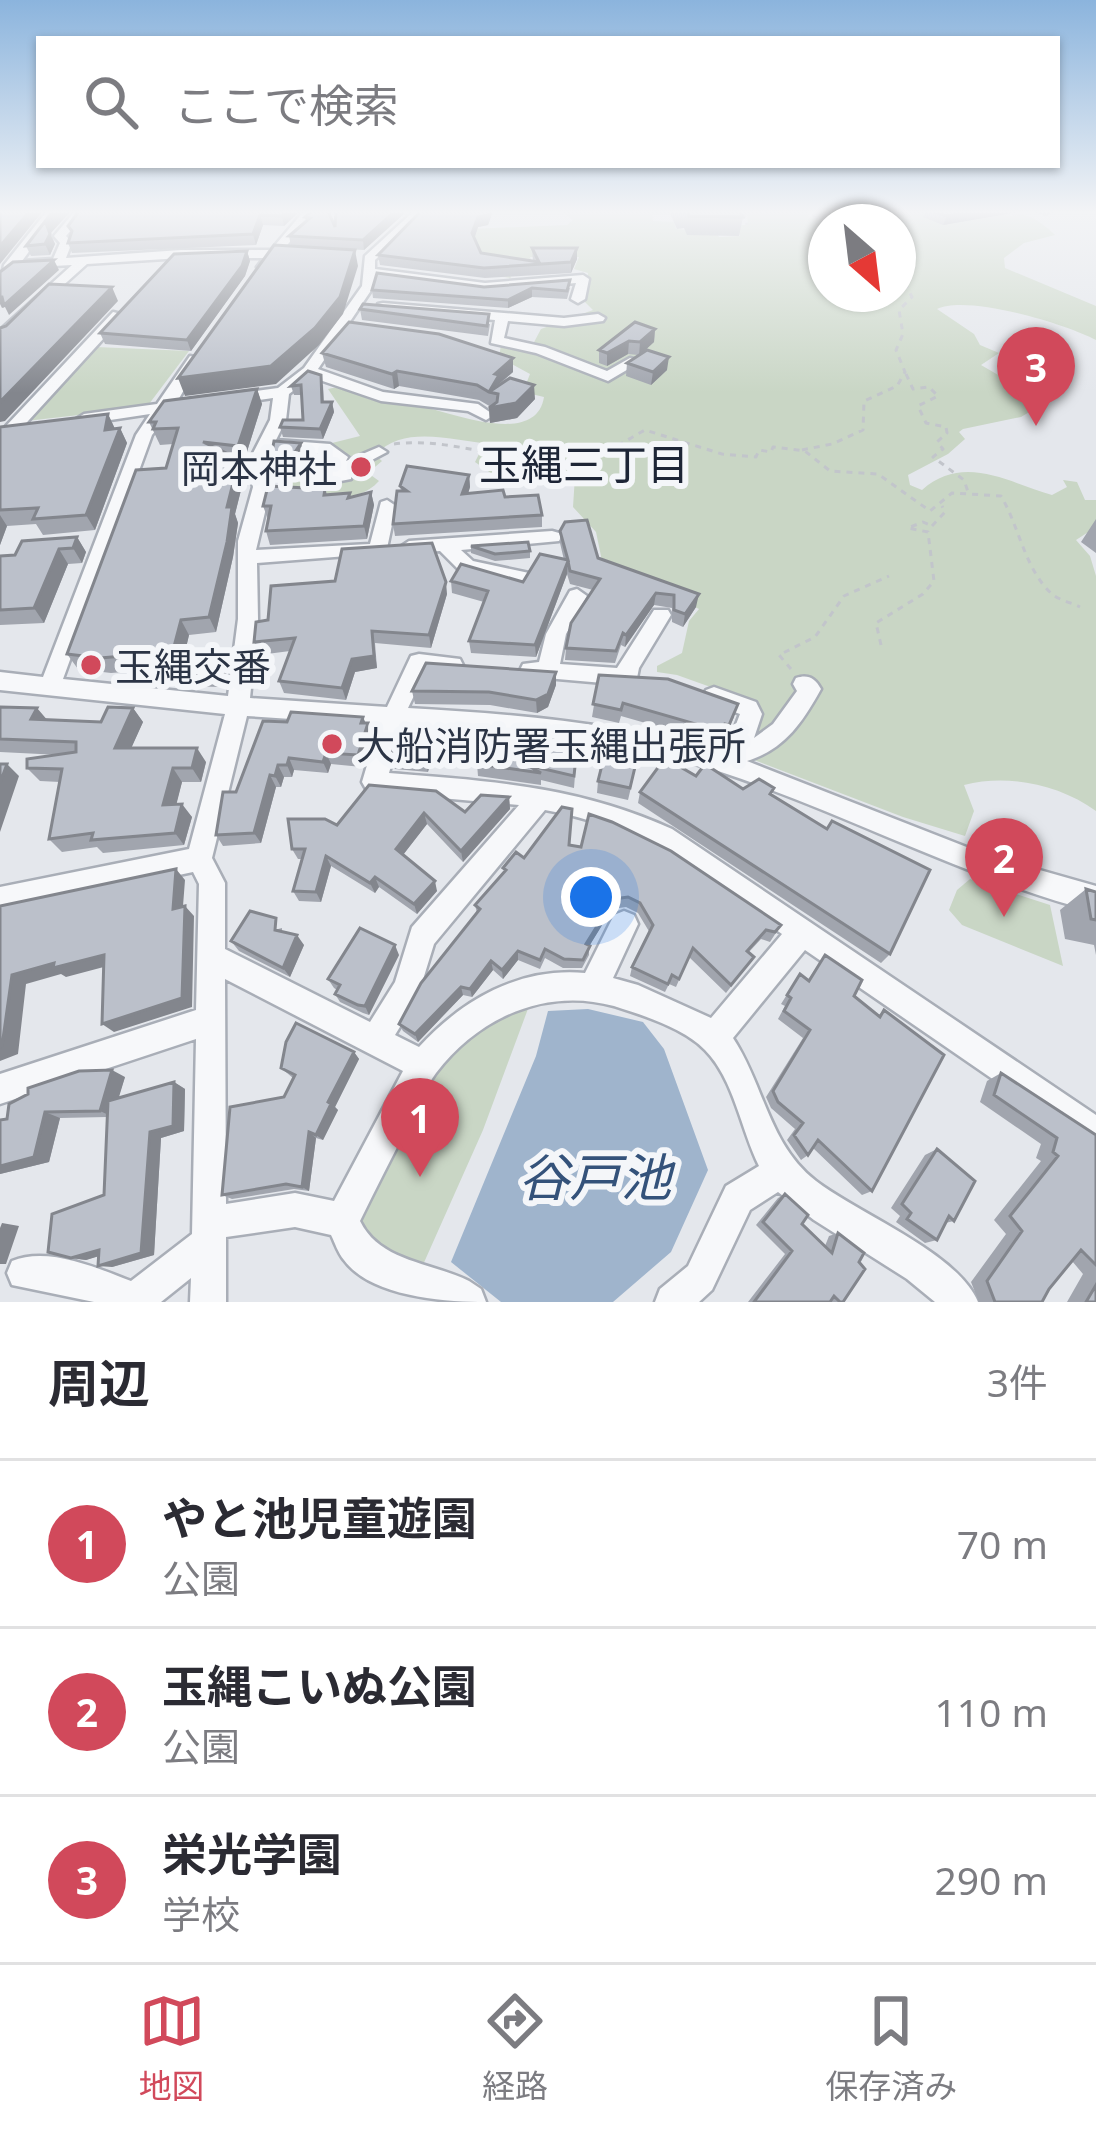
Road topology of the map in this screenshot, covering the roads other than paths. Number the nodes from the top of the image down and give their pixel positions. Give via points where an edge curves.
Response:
1 (71, 272) edge
2 (259, 272) edge
3 (367, 272) edge
4 (409, 272) edge
5 (248, 287) edge
6 (578, 299) dead end
7 (357, 306) junction
8 (127, 307) edge
9 (5, 313) edge
10 (503, 315) junction
11 (22, 316) junction
12 (598, 318) dead end
13 (344, 326) junction
14 (366, 329) edge
15 (0, 338) edge
16 (210, 339) edge
17 (635, 362) edge
18 (309, 371) junction
19 (282, 392) junction
20 (217, 400) edge
21 (180, 405) edge
22 (159, 408) junction
23 (487, 410) edge
24 (56, 422) edge
25 (34, 426) edge
26 (6, 430) edge
27 (266, 445) junction
28 (379, 452) road end
29 (387, 506) dead end
30 (552, 537) dead end
31 (104, 540) junction
32 (80, 542) edge
33 (447, 547) junction
34 (379, 548) junction
35 (249, 557) junction
36 (522, 578) edge
37 (566, 602) dead end
38 (661, 615) dead end
39 (548, 672) junction
40 (0, 681) edge
41 (804, 684) road end
42 (50, 686) junction
43 (687, 687) edge
44 (238, 707) junction
45 (392, 717) junction
46 (734, 759) junction
47 (541, 797) junction
48 (199, 860) junction
49 (1096, 899) edge
50 (0, 900) edge
51 (623, 924) dead end
52 (801, 932) junction
53 (213, 958) junction
54 (598, 985) junction
55 (209, 1020) junction
56 (715, 1037) junction
57 (376, 1039) junction
58 (423, 1065) junction
59 (0, 1089) edge
60 (1096, 1134) edge
61 (780, 1172) junction
62 (342, 1220) junction
63 (209, 1233) junction
64 (24, 1274) dead end
65 (133, 1301) edge
66 (208, 1302) edge
67 (468, 1302) edge
68 (673, 1302) edge
69 (960, 1302) edge

1 - 11 street
2 - 5 street
3 - 7 street
4 - 6 street via 488,287 583,279
7 - 10 street
7 - 13 street
8 - 26 street
9 - 11 street
10 - 12 street
10 - 17 street via 496,340 552,348 608,377
11 - 15 street
13 - 14 street
13 - 18 street
16 - 22 street
18 - 19 street
18 - 23 street via 381,395
19 - 20 street
19 - 27 street
21 - 22 street
22 - 24 street
22 - 31 street
25 - 26 street
27 - 28 street via 330,449 340,471
27 - 35 street via 256,463 262,487
29 - 34 street
30 - 33 street
31 - 32 street
31 - 42 street
33 - 34 street
33 - 36 street via 467,566
34 - 35 street
35 - 44 street
37 - 39 street
38 - 39 street via 628,667 638,678
39 - 45 street via 419,662
40 - 42 street
41 - 46 street via 810,689 786,728 764,749
42 - 44 street
43 - 46 street via 748,708
44 - 45 street
44 - 48 street
45 - 46 street via 610,734
45 - 47 street via 374,782
46 - 49 street via 969,861
47 - 52 street via 625,816
47 - 57 street via 422,937 407,989
48 - 50 street
48 - 53 street via 212,883
51 - 54 street
52 - 56 street
52 - 60 street
53 - 55 street
53 - 57 street
54 - 56 street
54 - 58 street via 519,991 491,1003
55 - 59 street
55 - 63 street
56 - 61 street
57 - 58 street
58 - 62 street
61 - 68 street via 738,1198 700,1278
61 - 69 street
62 - 63 street via 296,1210
62 - 67 street via 358,1253 403,1277 454,1288
63 - 65 street
63 - 66 street
64 - 65 street via 82,1280

